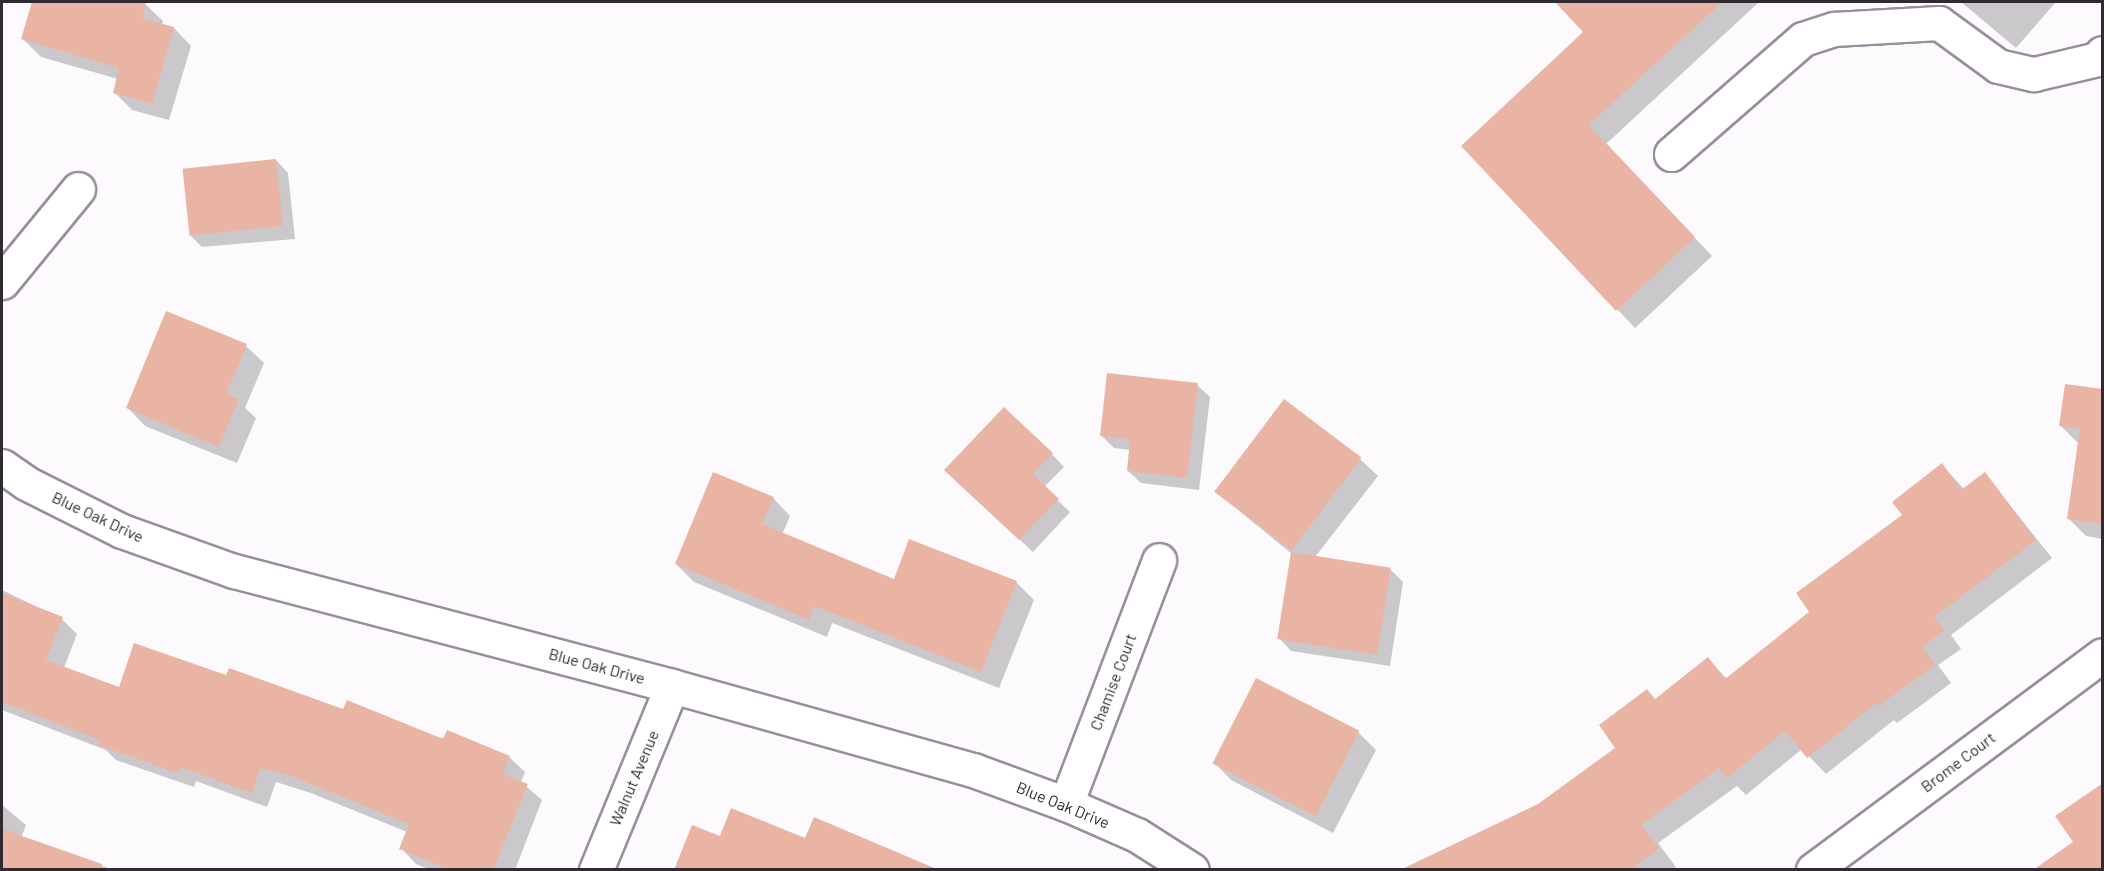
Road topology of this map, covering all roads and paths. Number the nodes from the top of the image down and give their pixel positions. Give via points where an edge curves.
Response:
1 (2103, 53) edge
2 (1671, 154) dead end
3 (78, 189) dead end
4 (2, 282) edge
5 (2, 466) edge
6 (1159, 560) dead end
7 (2103, 655) edge
8 (672, 686) junction
9 (1066, 804) junction
10 (596, 870) edge
11 (1192, 870) edge
12 (1813, 870) edge

1 - 2 street via 2098,59 2034,74 1998,66 1939,23 1834,29 1803,39
3 - 4 street
5 - 8 street, Blue Oak Drive via 26,483 122,531 234,571
6 - 9 street, Chamise Court
7 - 12 street, Brome Court
8 - 9 street, Blue Oak Drive via 973,770
8 - 10 street, Walnut Avenue
9 - 11 street, Blue Oak Drive via 1137,835

